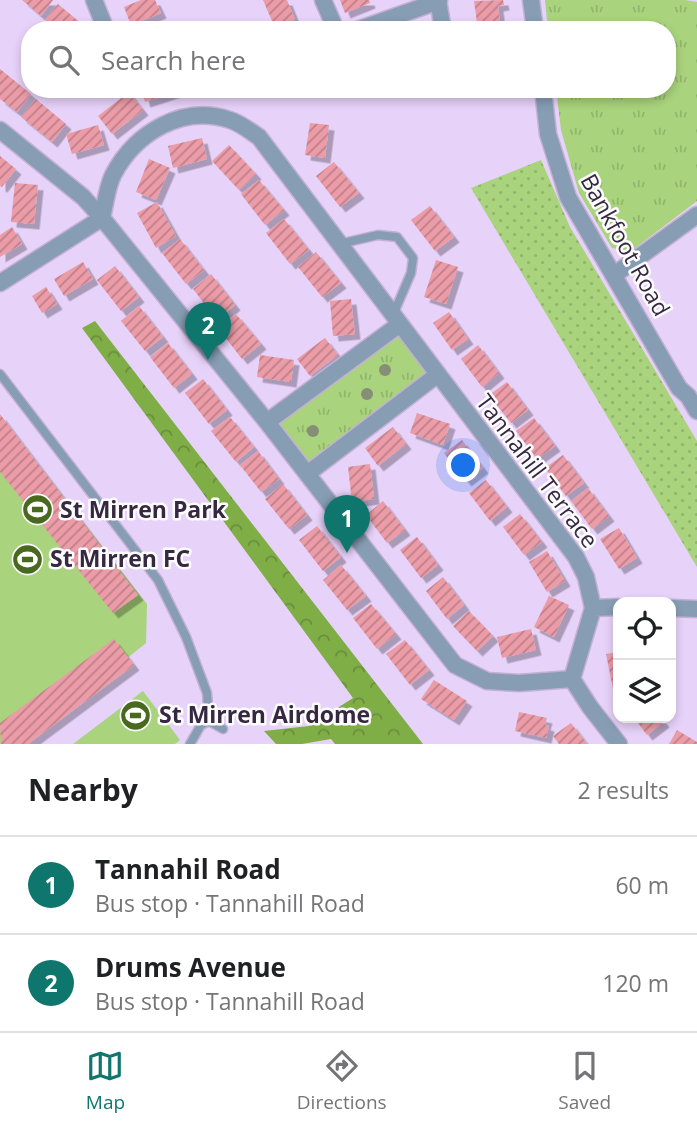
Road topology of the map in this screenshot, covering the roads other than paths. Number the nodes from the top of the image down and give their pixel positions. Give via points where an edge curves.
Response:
1 (94, 0) edge
2 (323, 0) edge
3 (531, 0) edge
4 (439, 1) edge
5 (102, 21) edge
6 (332, 21) edge
7 (382, 21) edge
8 (442, 21) edge
9 (534, 21) edge
10 (544, 98) edge
11 (0, 130) edge
12 (697, 215) edge
13 (102, 218) junction
14 (339, 244) junction
15 (614, 275) junction
16 (0, 284) edge
17 (396, 320) junction
18 (0, 374) edge
19 (437, 375) junction
20 (697, 411) edge
21 (267, 422) junction
22 (307, 474) junction
23 (613, 607) edge
24 (593, 608) junction
25 (676, 608) edge
26 (697, 609) edge
27 (572, 679) junction
28 (209, 721) junction
29 (223, 729) dead end
30 (190, 744) edge
31 (619, 744) edge

1 - 5 street
2 - 6 street
3 - 9 street
4 - 7 street
4 - 8 street
10 - 15 street, Bankfoot Road via 548,134 568,197
11 - 13 street
12 - 15 street
13 - 14 street, Tannahill Terrace via 112,177 135,143 170,120 199,114 232,120 258,137
13 - 16 street
13 - 21 street
14 - 17 street, Tannahill Terrace
14 - 17 lane via 378,235 397,237 413,258
15 - 20 street, Bankfoot Road
17 - 19 street, Tannahill Terrace
17 - 21 street
18 - 28 lane via 158,580 186,637 206,693
19 - 22 street
19 - 24 street, Tannahill Terrace via 576,557
21 - 22 street
22 - 27 street via 455,665 487,681
23 - 24 street
24 - 27 street
25 - 26 street
27 - 31 street
28 - 29 lane
28 - 30 lane via 201,725

